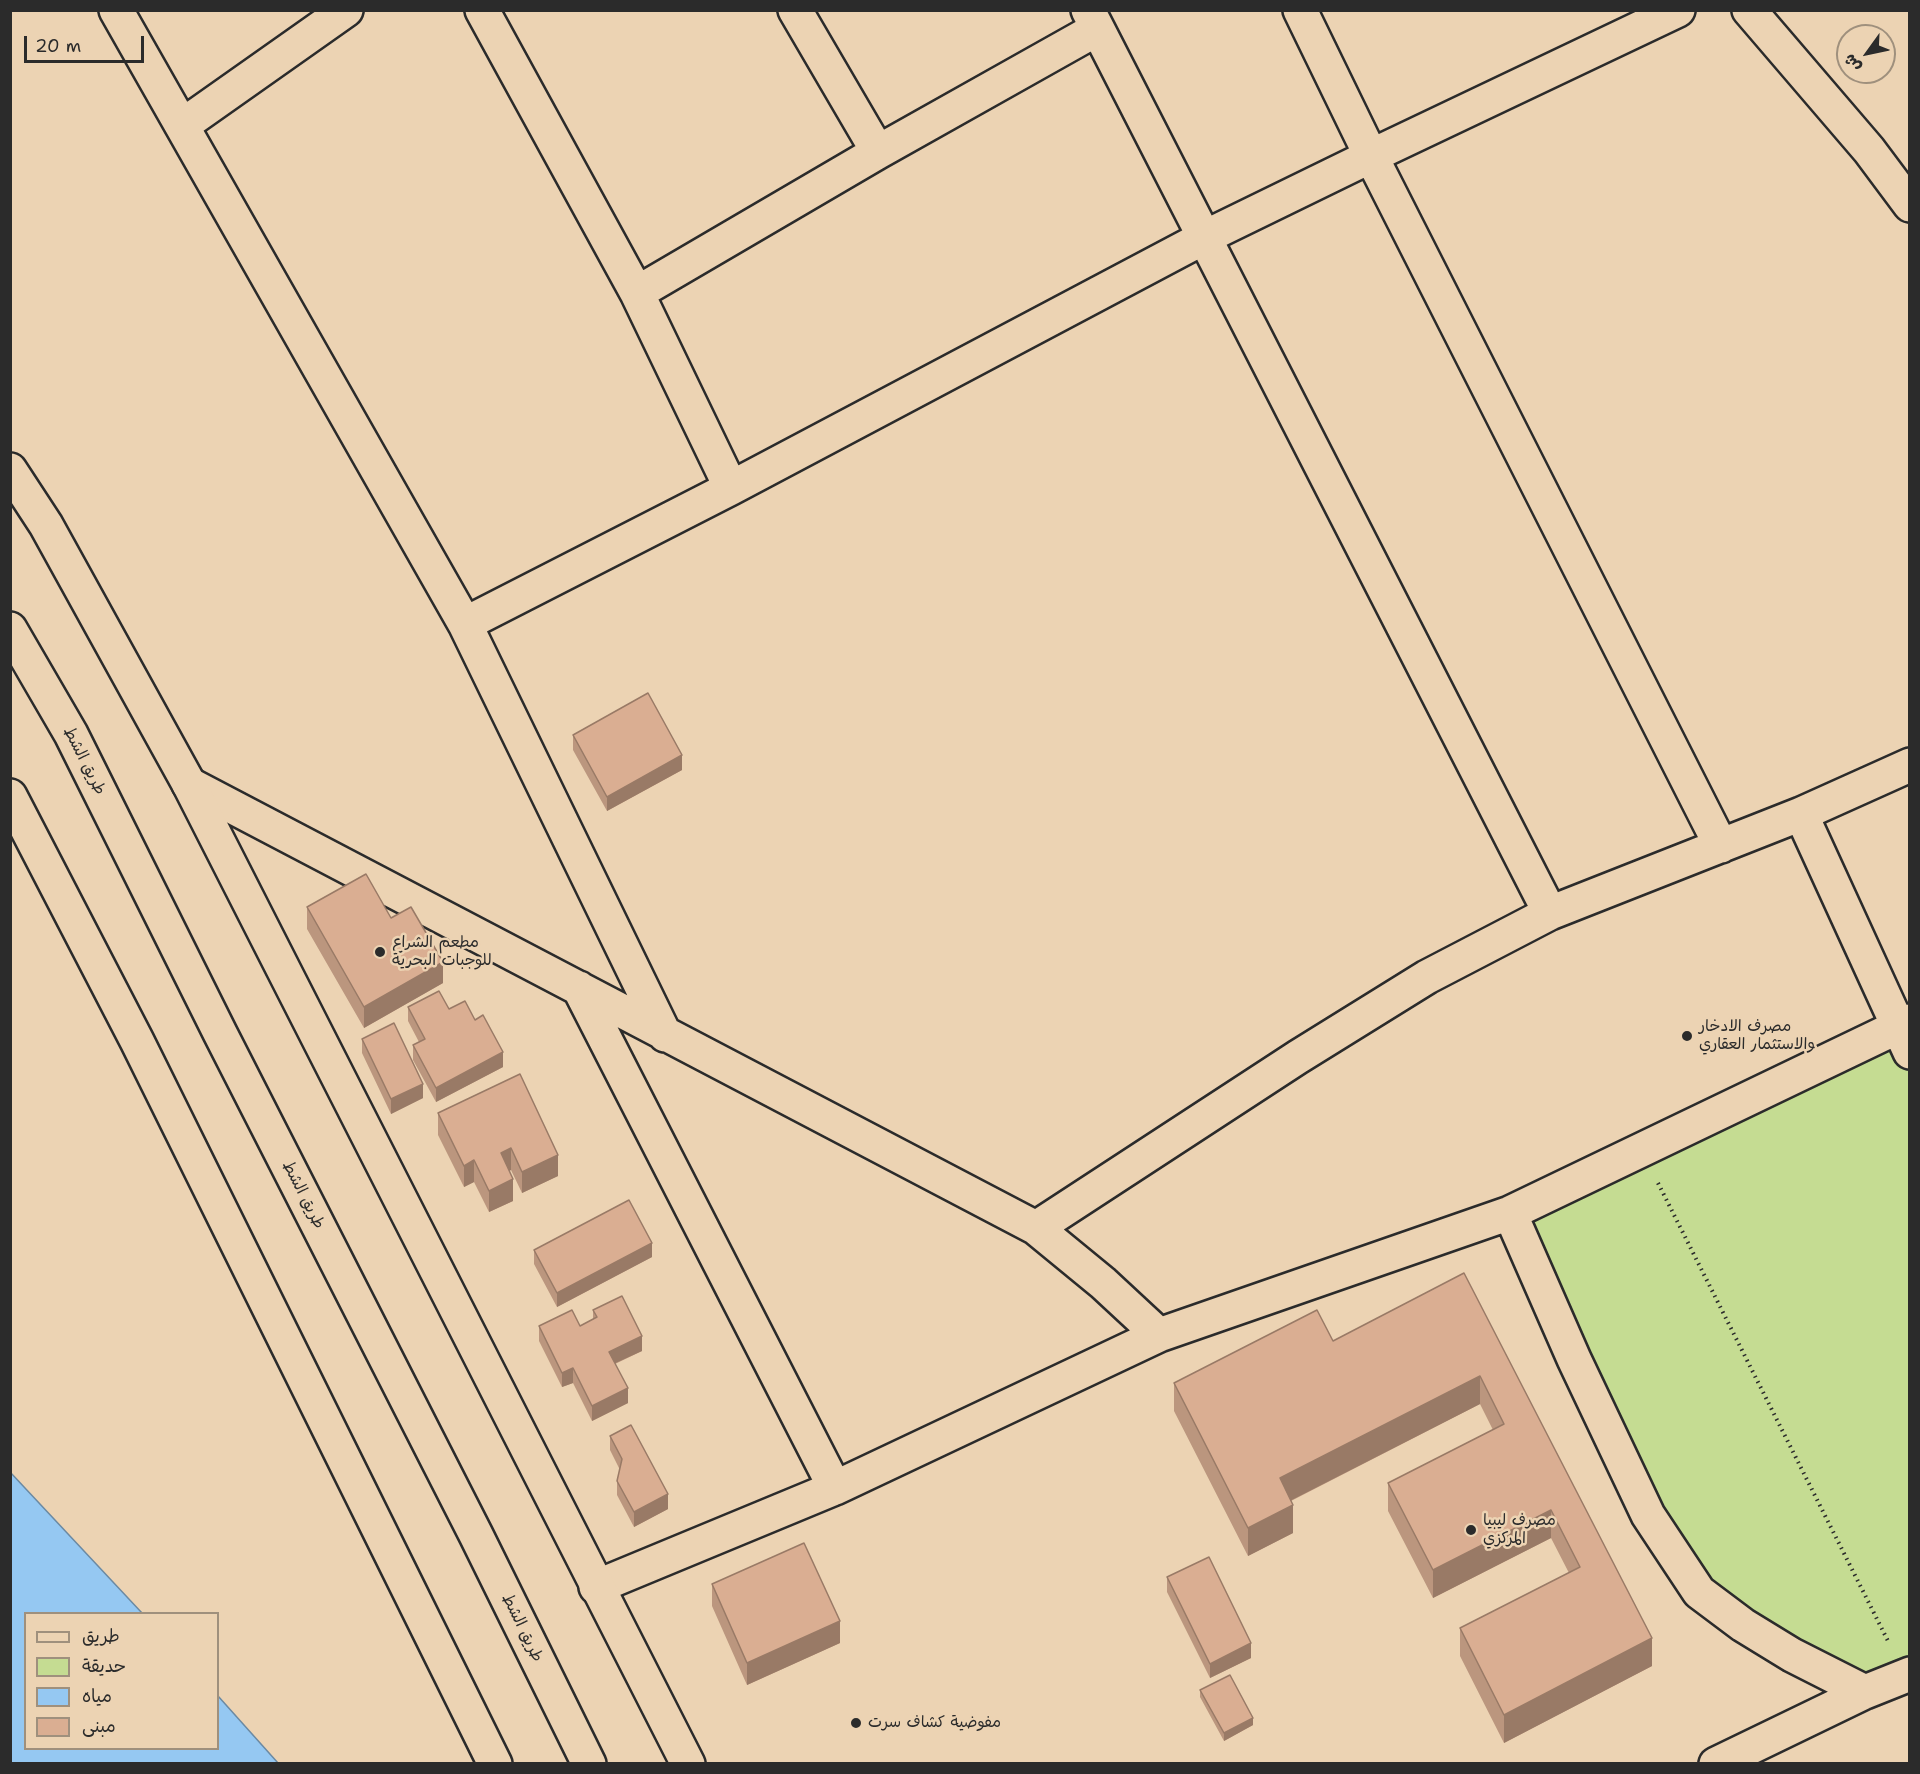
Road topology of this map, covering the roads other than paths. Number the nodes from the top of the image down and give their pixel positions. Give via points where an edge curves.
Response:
1 (116, 10) edge
2 (346, 10) edge
3 (482, 10) edge
4 (795, 10) edge
5 (1300, 10) edge
6 (1678, 10) edge
7 (1749, 10) edge
8 (1092, 20) edge
9 (183, 125) junction
10 (878, 152) junction
11 (1371, 156) junction
12 (1910, 205) edge
13 (1205, 237) junction
14 (637, 293) junction
15 (10, 471) edge
16 (731, 488) junction
17 (465, 624) junction
18 (10, 629) edge
19 (1910, 765) edge
20 (189, 784) junction
21 (10, 796) edge
22 (1801, 814) junction
23 (1721, 846) junction
24 (1550, 914) junction
25 (579, 988) junction
26 (1906, 1033) edge
27 (665, 1035) junction
28 (1510, 1213) junction
29 (1036, 1228) junction
30 (1159, 1335) junction
31 (835, 1488) junction
32 (597, 1587) junction
33 (1908, 1675) edge
34 (1865, 1692) junction
35 (495, 1764) edge
36 (589, 1764) edge
37 (688, 1764) edge
38 (1716, 1764) edge

1 - 9 street
2 - 9 street
3 - 14 street
4 - 10 street
5 - 11 street
6 - 11 street
7 - 12 street via 1869,150
8 - 10 street
8 - 13 street
9 - 17 street
10 - 14 street
11 - 13 street
11 - 23 street
13 - 16 street
13 - 24 street
14 - 16 street
15 - 20 street via 46,525
16 - 17 street
17 - 27 street
18 - 36 street, طريق الشط via 71,734
19 - 22 street
20 - 25 street
20 - 32 street
21 - 35 street via 137,1041
22 - 23 street
22 - 26 street
23 - 24 street
24 - 29 street via 1427,977
25 - 27 street
25 - 31 street
26 - 28 street via 1641,1150
27 - 29 street
28 - 30 street
28 - 34 street via 1648,1515 1699,1592 1792,1655
29 - 30 street
30 - 31 street
31 - 32 street
32 - 37 street
33 - 34 street
34 - 38 street

